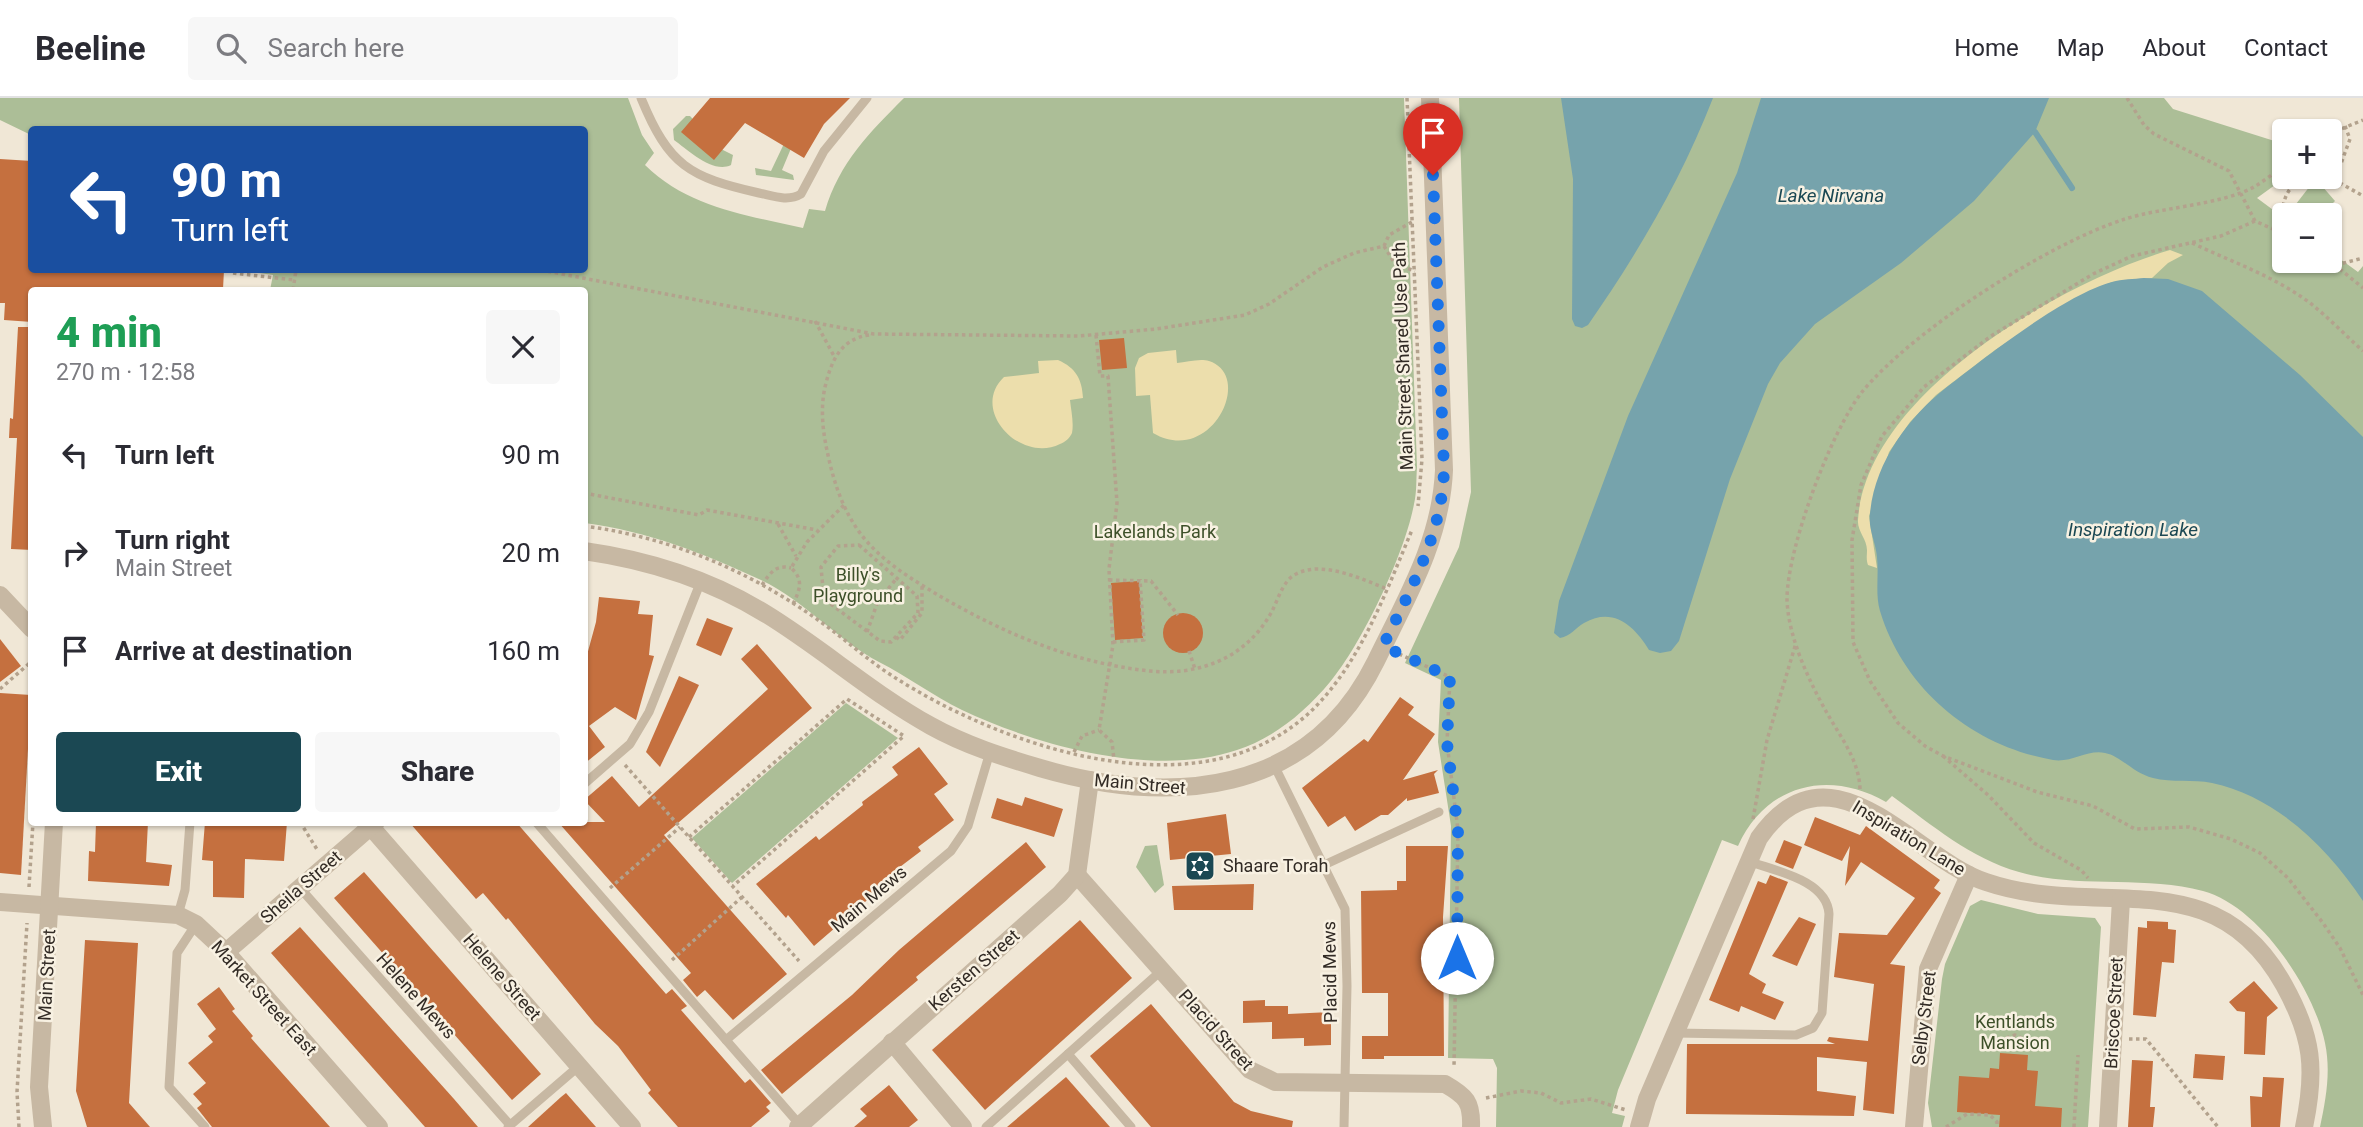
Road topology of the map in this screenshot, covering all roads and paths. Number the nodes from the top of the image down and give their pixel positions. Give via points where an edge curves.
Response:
1 (641, 98) edge
2 (867, 98) edge
3 (1408, 98) edge
4 (1430, 98) edge
5 (2127, 98) edge
6 (2363, 120) edge
7 (2345, 126) junction
8 (2342, 128) edge
9 (2342, 161) edge
10 (2272, 173) edge
11 (2342, 184) edge
12 (2242, 192) junction
13 (2363, 196) edge
14 (2255, 221) junction
15 (1412, 222) junction
16 (2272, 229) edge
17 (2190, 242) junction
18 (1384, 246) junction
19 (2363, 258) edge
20 (2342, 263) edge
21 (2342, 270) edge
22 (1415, 271) junction
23 (233, 273) dead end
24 (296, 273) edge
25 (557, 273) edge
26 (295, 280) junction
27 (294, 287) edge
28 (2363, 288) edge
29 (815, 321) junction
30 (874, 334) junction
31 (1096, 335) junction
32 (2363, 351) edge
33 (834, 356) junction
34 (588, 494) edge
35 (844, 505) junction
36 (1417, 511) dead end
37 (1416, 522) dead end
38 (778, 524) junction
39 (588, 527) edge
40 (817, 530) junction
41 (588, 552) edge
42 (796, 556) junction
43 (791, 568) junction
44 (897, 578) junction
45 (1140, 579) junction
46 (1109, 580) junction
47 (701, 581) junction
48 (762, 585) junction
49 (922, 585) junction
50 (1387, 589) junction
51 (0, 595) edge
52 (793, 604) junction
53 (1178, 615) dead end
54 (28, 625) edge
55 (867, 632) junction
56 (896, 637) junction
57 (1113, 642) junction
58 (1797, 642) junction
59 (1383, 646) junction
60 (1189, 651) dead end
61 (28, 664) edge
62 (1111, 665) junction
63 (1195, 670) junction
64 (0, 689) edge
65 (1099, 730) junction
66 (990, 752) junction
67 (1074, 753) junction
68 (617, 756) junction
69 (1943, 756) junction
70 (1114, 760) junction
71 (1274, 765) junction
72 (1070, 776) junction
73 (1090, 780) junction
74 (588, 781) edge
75 (1110, 783) junction
76 (1860, 804) junction
77 (1439, 812) dead end
78 (1754, 824) dead end
79 (33, 826) edge
80 (54, 826) edge
81 (190, 826) edge
82 (303, 826) edge
83 (372, 826) edge
84 (374, 826) edge
85 (541, 826) edge
86 (680, 827) junction
87 (689, 837) junction
88 (1748, 861) junction
89 (329, 863) junction
90 (1324, 866) junction
91 (1969, 874) junction
92 (1077, 875) junction
93 (2090, 883) dead end
94 (733, 886) junction
95 (300, 888) junction
96 (600, 897) junction
97 (742, 897) junction
98 (2121, 900) junction
99 (0, 902) edge
100 (28, 904) junction
101 (51, 906) junction
102 (178, 915) junction
103 (196, 924) junction
104 (226, 952) junction
105 (663, 968) junction
106 (808, 971) junction
107 (1162, 971) junction
108 (2363, 995) edge
109 (1675, 1032) junction
110 (2113, 1038) junction
111 (726, 1040) junction
112 (891, 1042) junction
113 (2000, 1050) dead end
114 (2028, 1052) dead end
115 (1068, 1054) junction
116 (2078, 1055) dead end
117 (579, 1066) junction
118 (1345, 1084) junction
119 (1448, 1085) junction
120 (1470, 1103) junction
121 (1605, 1104) dead end
122 (509, 1126) edge
123 (799, 1126) edge
124 (19, 1127) edge
125 (43, 1127) edge
126 (205, 1127) edge
127 (379, 1127) edge
128 (632, 1127) edge
129 (962, 1127) edge
130 (986, 1127) edge
131 (1131, 1127) edge
132 (1344, 1127) edge
133 (1471, 1127) edge
134 (1639, 1127) edge
135 (1914, 1127) edge
136 (1946, 1127) edge
137 (1997, 1127) edge
138 (2074, 1127) edge
139 (2108, 1127) edge
140 (2218, 1127) edge
141 (2304, 1127) edge

1 - 2 lane via 658,137 688,169 716,182 786,198 800,194 824,151
3 - 15 path, Main Street Shared Use Path
4 - 59 street, Main Street via 1444,487 1431,545
5 - 12 path via 2154,134 2229,171
6 - 7 path
7 - 8 path
7 - 9 path via 2350,139
10 - 12 path
11 - 13 path
12 - 14 path
12 - 58 path via 2126,219 2038,260 1964,306 1900,355 1862,392 1821,470 1800,538 1787,598
14 - 16 path
14 - 17 path via 2221,236
15 - 18 path via 1389,235
15 - 22 path, Main Street Shared Use Path
17 - 32 path via 2310,303
17 - 69 path via 2132,256 2093,274 1991,336 1924,387 1882,436 1870,459 1855,510 1853,642 1870,681 1898,723
18 - 22 path via 1395,264
18 - 31 path via 1323,267 1245,315
19 - 20 path
21 - 28 path
22 - 36 path, Main Street Shared Use Path via 1422,459
23 - 26 path
24 - 26 path
25 - 29 path
26 - 27 path
29 - 30 path
29 - 33 path
30 - 31 path
30 - 33 path via 855,338
31 - 46 path via 1100,376 1108,376 1115,471
33 - 35 path via 823,395 822,422
34 - 38 path via 699,515 707,510
35 - 40 path
35 - 49 path via 871,545
37 - 50 path
38 - 40 path
38 - 42 path
39 - 48 path via 687,549
40 - 42 path
41 - 47 street, Main Street via 657,566
42 - 43 path
43 - 48 path via 773,570
43 - 52 path via 801,586
44 - 55 path via 878,600
44 - 55 path via 859,545 838,546 821,566 824,599
44 - 56 path via 917,596 918,613
45 - 46 path
45 - 53 path via 1156,586
45 - 57 path via 1144,640
46 - 57 path
47 - 66 street, Main Street via 766,614 933,727
47 - 68 lane via 649,712
48 - 52 path
49 - 56 path via 921,617 900,640
49 - 62 path via 1015,636
50 - 63 path via 1329,570 1298,573 1285,584 1264,625 1245,646
50 - 70 path via 1342,676 1319,704 1282,733 1232,756 1199,763
51 - 54 street
52 - 67 path via 893,676 954,711 1022,739
55 - 56 path via 880,641 891,642
57 - 62 path
58 - 76 path via 1817,694 1858,769
58 - 78 path via 1767,740 1752,811
59 - 71 street, Main Street via 1347,707 1323,732
59 - 119 path via 1450,677 1447,743 1458,830 1455,1061
60 - 63 path
61 - 64 path
62 - 63 path via 1165,672
62 - 65 path
65 - 67 path via 1082,736
65 - 70 path via 1112,742
66 - 72 street, Main Street
66 - 106 lane, Main Mews via 968,827 951,851
67 - 70 path
67 - 72 path
68 - 74 lane
68 - 86 path
69 - 93 path via 2031,841 2086,873
69 - 108 path via 2037,792 2093,806 2136,829 2189,827 2260,853 2288,878 2323,923
70 - 75 path
71 - 75 street, Main Street via 1224,783 1189,789
71 - 90 lane, Placid Mews
72 - 73 street, Main Street
73 - 75 street, Main Street
73 - 92 street
76 - 88 street, Inspiration Lane via 1830,799 1791,808 1768,825
76 - 91 street, Inspiration Lane
77 - 90 lane
79 - 100 path
80 - 101 street, Main Street
81 - 102 lane via 185,890
82 - 89 path
83 - 89 street, Sheila Street
84 - 117 street, Helene Street
85 - 96 lane
86 - 87 path
86 - 96 path
87 - 94 path
87 - 94 path via 847,699 904,736
88 - 109 street, Inspiration Lane
88 - 109 lane via 1816,888 1826,899 1829,914 1822,1013 1803,1034
89 - 95 street, Sheila Street
90 - 118 lane, Placid Mews via 1345,909
91 - 98 street, Inspiration Lane via 2019,890
91 - 135 street, Selby Street via 1928,969
92 - 107 street, Placid Street
92 - 112 street, Kersten Street
94 - 97 path
95 - 104 street, Sheila Street
95 - 122 lane, Helene Mews
96 - 105 lane
97 - 105 path
97 - 106 path
98 - 110 street, Briscoe Street
98 - 141 street, Inspiration Lane via 2201,908 2234,924 2264,954 2292,1000 2312,1053
99 - 100 street, Market Street East
100 - 101 street, Market Street East
100 - 124 path
101 - 102 street, Market Street East
101 - 125 street, Main Street via 39,1087
102 - 103 street, Market Street East
103 - 104 street, Market Street East
103 - 126 lane via 177,953 169,1087
104 - 127 street, Market Street East
105 - 111 lane
106 - 111 lane, Main Mews
107 - 115 lane
107 - 118 street, Placid Street via 1262,1078
109 - 134 street, Inspiration Lane
110 - 139 street, Briscoe Street
110 - 140 path via 2146,1040
111 - 123 lane
112 - 123 street, Kersten Street
112 - 129 street
113 - 114 path via 2004,1039 2015,1035 2026,1040
115 - 130 lane
115 - 131 lane
116 - 138 path
117 - 122 lane, Helene Mews
117 - 128 street, Helene Street
118 - 119 street, Placid Street
118 - 132 lane, Placid Mews
119 - 120 street
120 - 121 path via 1521,1091 1541,1093 1560,1103 1591,1099
120 - 133 street
136 - 137 path via 1967,1114 1990,1115

